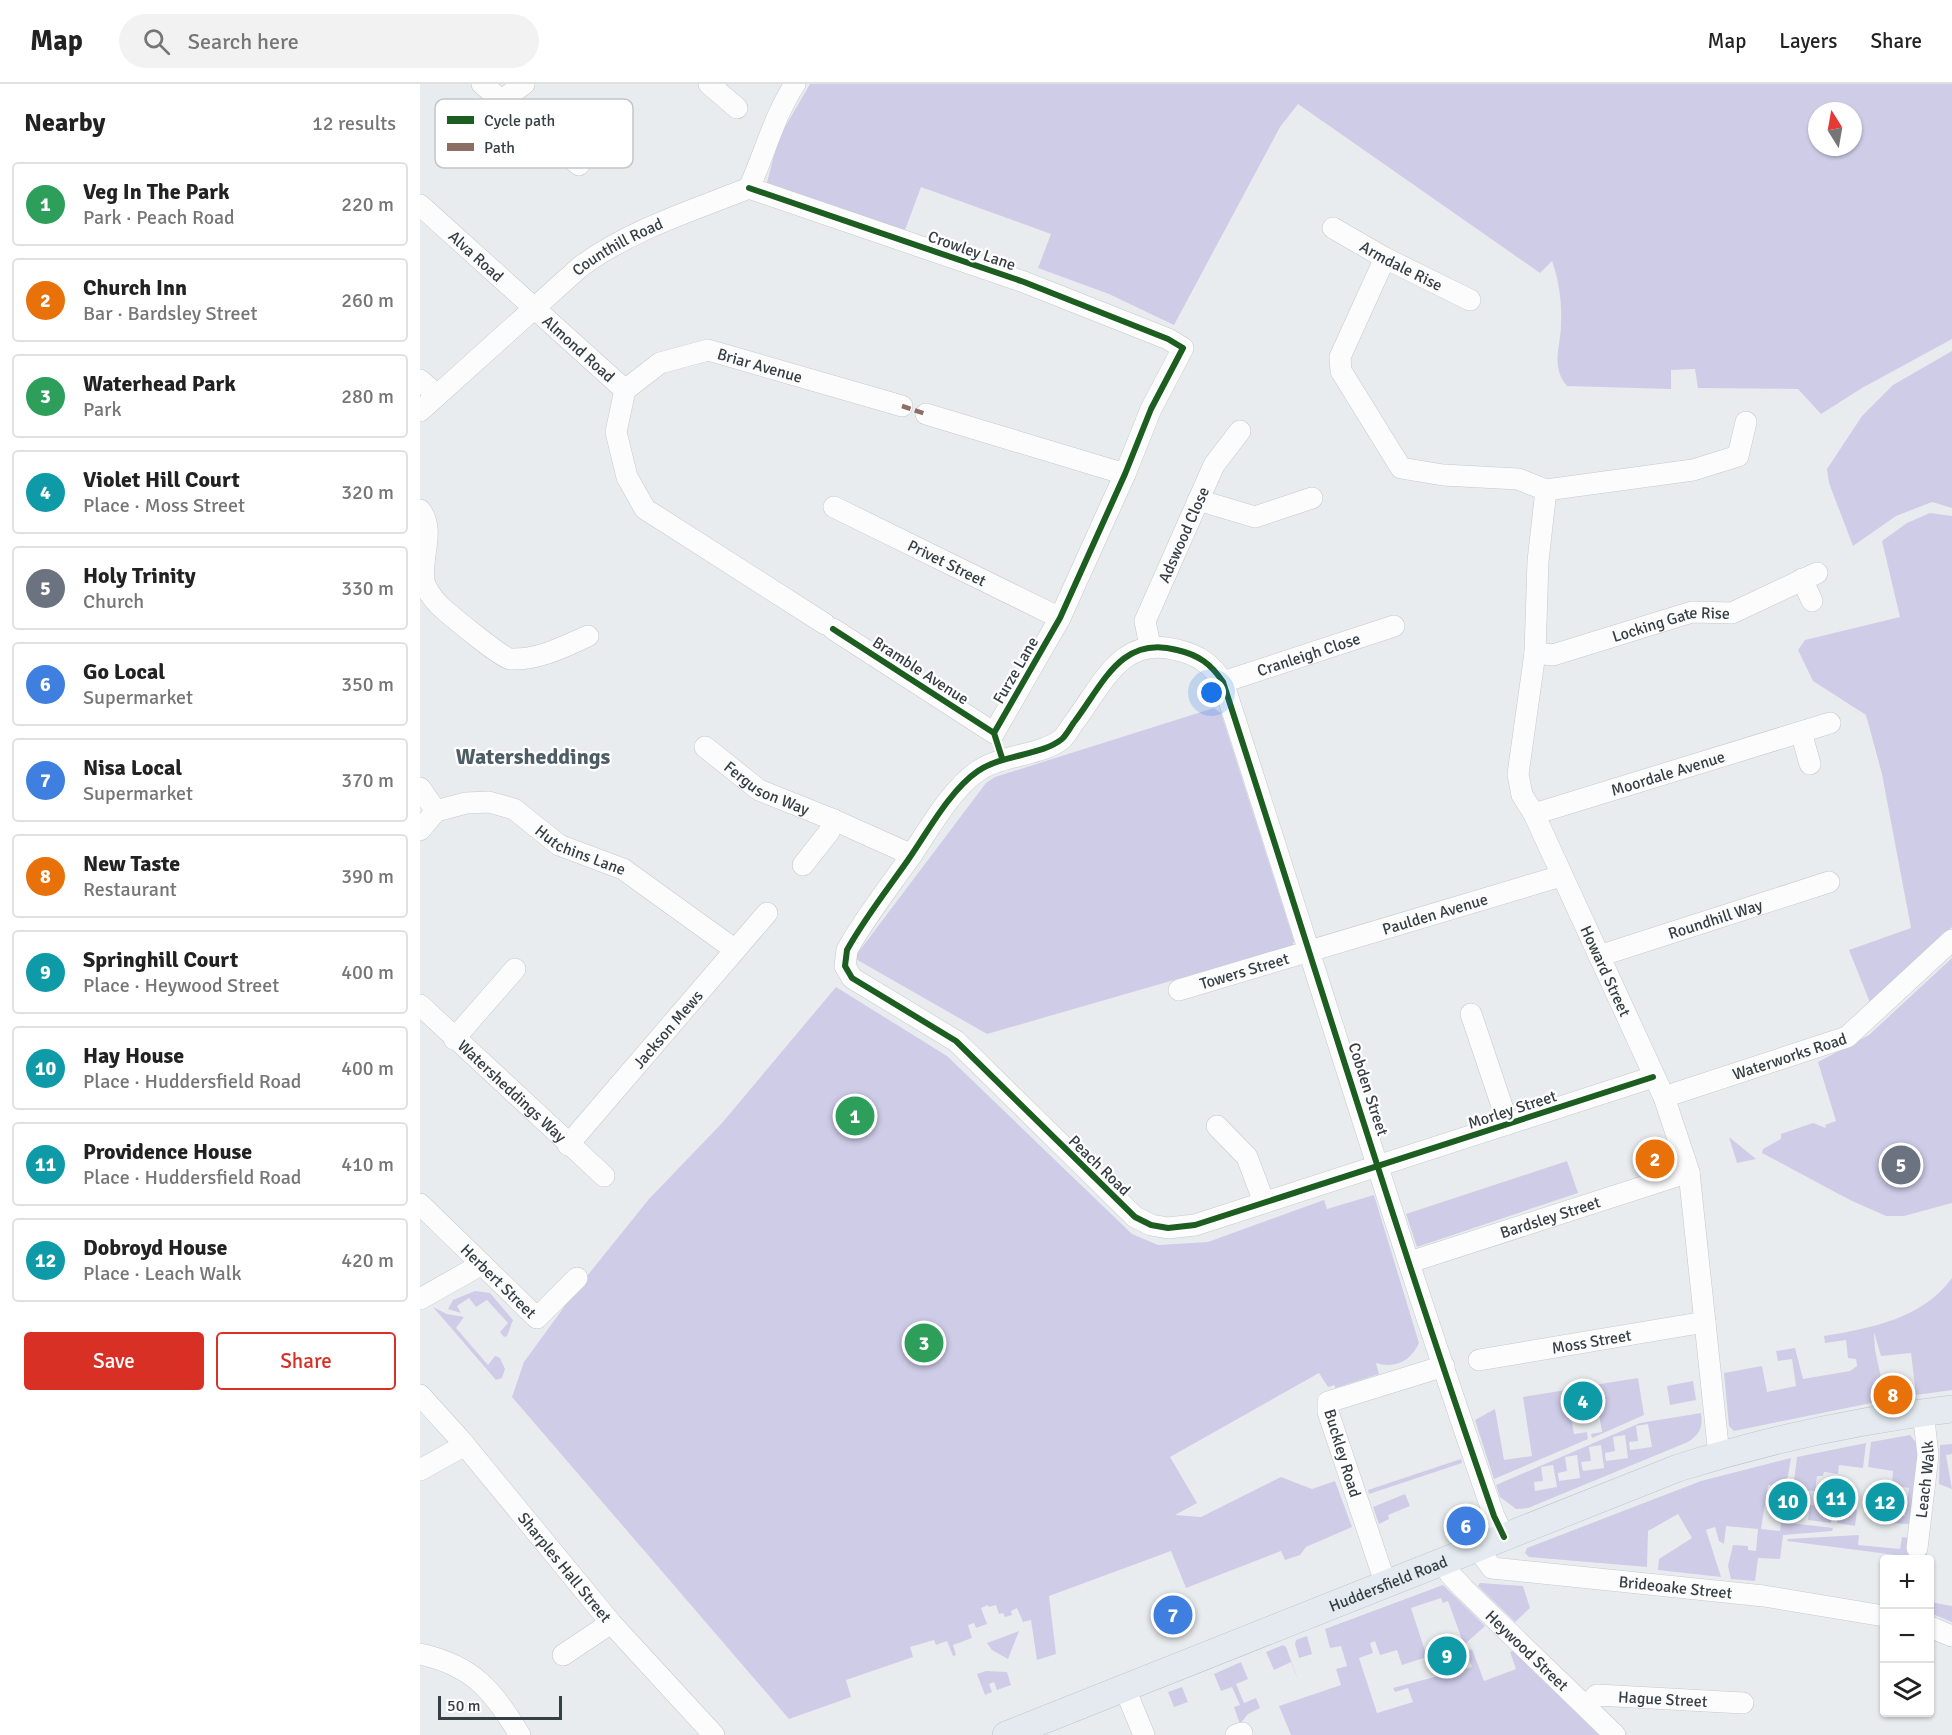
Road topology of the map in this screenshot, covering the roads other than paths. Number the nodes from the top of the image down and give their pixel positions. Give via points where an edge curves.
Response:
1 (482, 84) edge
2 (524, 84) edge
3 (709, 84) edge
4 (795, 84) edge
5 (501, 99) edge
6 (503, 99) edge
7 (737, 108) dead end
8 (749, 188) junction
9 (420, 205) edge
10 (1333, 228) dead end
11 (1385, 258) junction
12 (1470, 300) dead end
13 (534, 309) junction
14 (1183, 348) joint
15 (420, 380) edge
16 (625, 390) junction
17 (437, 395) junction
18 (902, 406) dead end
19 (420, 411) edge
20 (926, 414) dead end
21 (1746, 422) dead end
22 (1240, 431) dead end
23 (1125, 474) junction
24 (1546, 490) junction
25 (1312, 498) dead end
26 (1198, 500) junction
27 (834, 507) dead end
28 (420, 510) edge
29 (1812, 601) dead end
30 (1060, 618) junction
31 (1394, 626) dead end
32 (588, 636) dead end
33 (1150, 646) junction
34 (1535, 653) junction
35 (1223, 682) junction
36 (1830, 723) dead end
37 (1801, 732) junction
38 (994, 734) joint
39 (705, 747) dead end
40 (1810, 764) dead end
41 (420, 788) edge
42 (436, 811) junction
43 (1534, 814) junction
44 (834, 820) junction
45 (420, 830) edge
46 (912, 855) junction
47 (803, 865) dead end
48 (1561, 876) junction
49 (1829, 882) dead end
50 (767, 913) dead end
51 (1952, 940) edge
52 (734, 949) junction
53 (1309, 950) junction
54 (1599, 956) junction
55 (515, 969) dead end
56 (1179, 990) dead end
57 (420, 1005) edge
58 (1471, 1014) dead end
59 (454, 1039) junction
60 (1653, 1077) junction
61 (1664, 1097) junction
62 (1508, 1124) junction
63 (1217, 1126) dead end
64 (568, 1145) junction
65 (1380, 1165) junction
66 (1689, 1172) junction
67 (604, 1176) dead end
68 (1264, 1202) junction
69 (420, 1204) edge
70 (1410, 1262) junction
71 (482, 1264) junction
72 (577, 1278) dead end
73 (420, 1299) edge
74 (1705, 1322) junction
75 (1479, 1360) dead end
76 (1443, 1366) junction
77 (420, 1395) edge
78 (1952, 1409) edge
79 (1923, 1412) junction
80 (465, 1445) junction
81 (1719, 1455) junction
82 (420, 1470) edge
83 (1504, 1537) junction
84 (1917, 1548) dead end
85 (1478, 1549) junction
86 (1444, 1562) junction
87 (1386, 1585) junction
88 (1880, 1615) edge
89 (611, 1623) junction
90 (1934, 1629) edge
91 (1952, 1636) edge
92 (420, 1654) edge
93 (563, 1655) dead end
94 (1125, 1689) junction
95 (1743, 1703) dead end
96 (1587, 1705) junction
97 (520, 1735) edge
98 (714, 1735) edge
99 (1005, 1735) edge
100 (1144, 1735) edge
101 (1615, 1735) edge

1 - 5 street
2 - 6 street
3 - 7 street
4 - 8 street via 773,124
8 - 13 street, Counthill Road via 603,250
8 - 14 street, Crowley Lane via 1024,282
9 - 13 street, Alva Road
10 - 11 street, Armdale Rise
11 - 12 street, Armdale Rise
11 - 24 street via 1340,357 1341,371 1401,468 1443,475 1518,479
13 - 16 street, Almond Road
13 - 17 street, Counthill Road
14 - 23 street, Furze Lane via 1151,408
15 - 17 street
16 - 18 street, Briar Avenue via 660,363 708,350
16 - 38 street, Bramble Avenue via 616,432 627,477 645,509
17 - 19 street, Counthill Road
20 - 23 street
21 - 24 street via 1738,456 1693,470
22 - 26 street, Adswood Close via 1214,465
23 - 30 street, Furze Lane
24 - 34 street, Howard Street via 1538,561
25 - 26 street via 1255,517
26 - 33 street, Adswood Close via 1145,621
27 - 30 street, Privet Street
28 - 32 street via 425,515 428,536 423,560 426,589 439,605 506,659 532,659
29 - 34 street, Locking Gate Rise via 1810,576 1732,613 1692,612 1553,655
30 - 38 street, Furze Lane
31 - 35 street, Cranleigh Close
33 - 35 street via 1195,655 1212,666
33 - 46 street via 1125,656 1061,739 1037,750 1002,758 976,772 947,803
34 - 43 street, Howard Street via 1518,774 1522,795
35 - 53 street, Cobden Street
36 - 37 street, Moordale Avenue
37 - 40 street
37 - 43 street, Moordale Avenue
39 - 44 street, Ferguson Way via 759,790
41 - 42 street
42 - 45 street
42 - 52 street, Hutchins Lane via 489,802 514,809 559,845 623,869
43 - 48 street, Howard Street
44 - 46 street, Ferguson Way
44 - 47 street
46 - 68 street, Peach Road via 850,944 844,959 847,972 956,1041 1059,1145 1143,1222 1168,1228 1186,1227
48 - 53 street, Paulden Avenue
48 - 54 street, Howard Street
49 - 54 street, Roundhill Way
50 - 52 street, Jackson Mews
51 - 61 street, Waterworks Road via 1847,1037
52 - 64 street, Jackson Mews
53 - 56 street, Towers Street
53 - 65 street, Cobden Street
54 - 60 street, Howard Street
55 - 59 street
57 - 59 street, Watersheddings Way
58 - 62 street
59 - 64 street, Watersheddings Way
60 - 61 street, Howard Street
60 - 62 street, Morley Street
61 - 66 street, Howard Street
62 - 65 street, Morley Street
63 - 68 street via 1247,1157
64 - 67 street, Watersheddings Way
65 - 68 street, Peach Road
65 - 70 street, Cobden Street
66 - 70 street, Bardsley Street
66 - 74 street, Howard Street
69 - 71 street, Herbert Street
70 - 76 street, Cobden Street
71 - 72 street, Herbert Street via 537,1318
71 - 73 street
74 - 75 street, Moss Street
74 - 81 street, Howard Street
76 - 83 street, Cobden Street
76 - 87 street, Buckley Road via 1328,1402 1328,1412
77 - 80 street, Sharples Hall Street
78 - 79 main road, Huddersfield Road
79 - 81 main road, Huddersfield Road via 1846,1425
79 - 84 street, Leach Walk via 1928,1455
80 - 82 street
80 - 89 street, Sharples Hall Street
81 - 83 main road, Huddersfield Road
83 - 85 main road, Huddersfield Road
85 - 86 main road, Huddersfield Road
85 - 88 street, Brideoake Street via 1492,1568 1764,1596
86 - 87 main road, Huddersfield Road
86 - 96 street, Heywood Street via 1464,1589
87 - 94 main road, Huddersfield Road
89 - 93 street
89 - 98 street, Sharples Hall Street
90 - 91 street
92 - 97 street via 464,1668 483,1682
94 - 99 main road, Huddersfield Road
94 - 100 street
95 - 96 street, Hague Street via 1597,1695
96 - 101 street, Heywood Street

